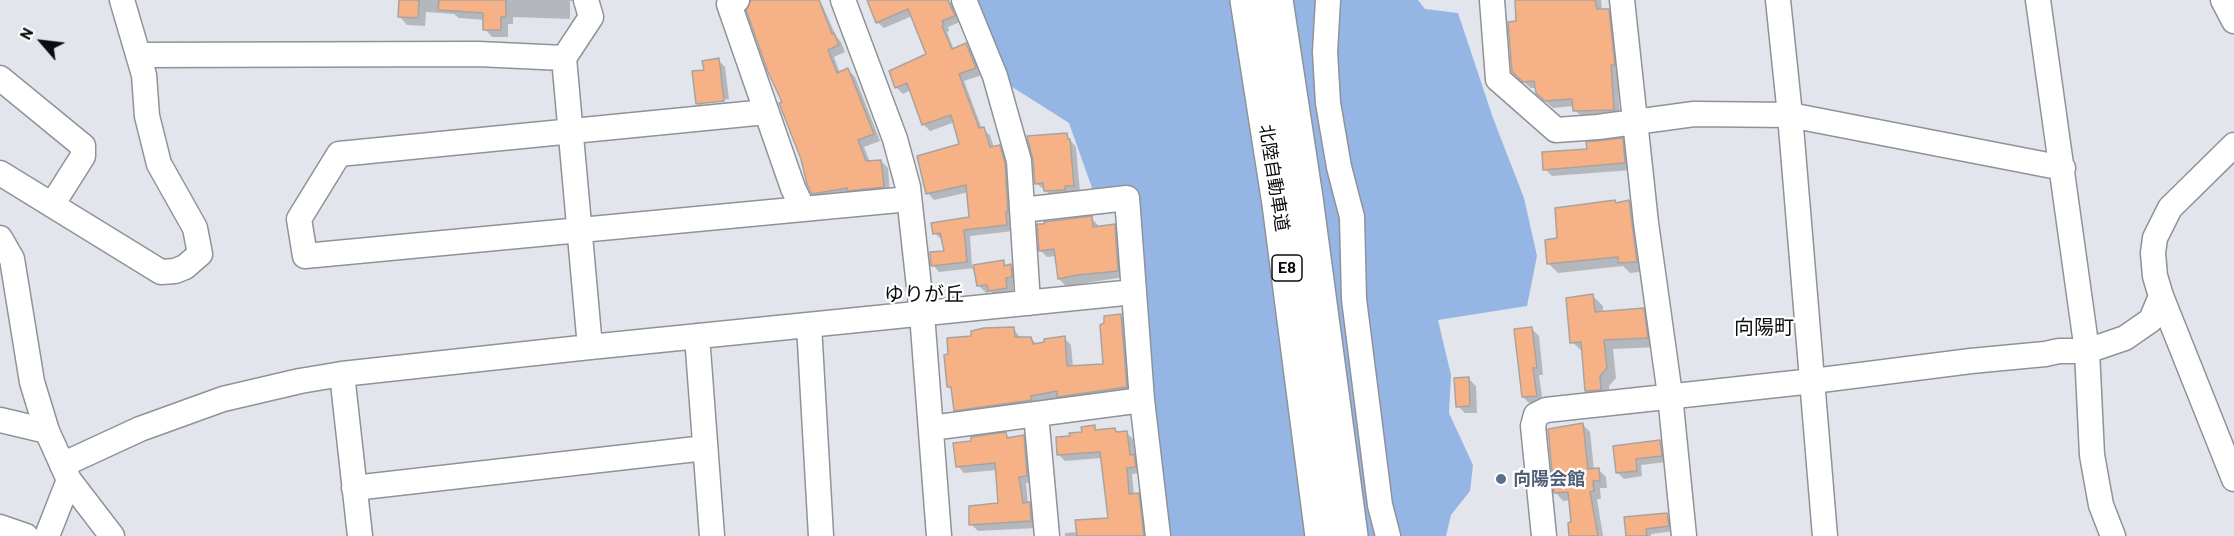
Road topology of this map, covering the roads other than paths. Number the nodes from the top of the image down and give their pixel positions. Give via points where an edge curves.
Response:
1 (122, 0) edge
2 (586, 0) edge
3 (737, 0) edge
4 (843, 0) edge
5 (964, 0) edge
6 (1247, 0) edge
7 (1276, 0) edge
8 (1328, 0) edge
9 (1492, 0) edge
10 (1622, 0) edge
11 (1778, 0) edge
12 (2038, 0) edge
13 (2223, 0) edge
14 (2234, 21) edge
15 (139, 55) junction
16 (564, 58) junction
17 (0, 78) edge
18 (766, 112) junction
19 (1790, 115) junction
20 (1635, 121) junction
21 (570, 131) junction
22 (2234, 145) edge
23 (2063, 168) junction
24 (0, 173) edge
25 (909, 200) junction
26 (52, 205) junction
27 (803, 209) junction
28 (1022, 210) junction
29 (580, 229) junction
30 (0, 238) edge
31 (1134, 292) junction
32 (2161, 296) junction
33 (1028, 303) junction
34 (922, 314) junction
35 (809, 325) junction
36 (697, 336) junction
37 (590, 346) junction
38 (2087, 351) junction
39 (342, 374) junction
40 (1813, 381) junction
41 (1670, 395) junction
42 (1143, 400) junction
43 (1036, 414) junction
44 (0, 420) edge
45 (931, 428) junction
46 (47, 431) junction
47 (705, 448) junction
48 (66, 472) junction
49 (2234, 479) edge
50 (354, 488) junction
51 (0, 526) edge
52 (26, 536) edge
53 (47, 536) edge
54 (112, 536) edge
55 (360, 536) edge
56 (712, 536) edge
57 (821, 536) edge
58 (939, 536) edge
59 (1047, 536) edge
60 (1158, 536) edge
61 (1322, 536) edge
62 (1350, 536) edge
63 (1388, 536) edge
64 (1544, 536) edge
65 (1684, 536) edge
66 (1825, 536) edge
67 (2113, 536) edge

1 - 15 street
2 - 16 street via 591,17
3 - 18 street via 729,4
4 - 25 street via 896,139
5 - 28 street via 995,76 1019,161
6 - 61 highway, 北陸自動車道 / E8 via 1281,216
7 - 62 highway, 北陸自動車道 / E8
8 - 63 street via 1328,103 1352,217 1354,298 1380,505
9 - 20 street via 1498,79 1540,117 1556,130
10 - 20 street
11 - 19 street
12 - 23 street
13 - 14 street
15 - 16 street via 478,54
15 - 26 street via 147,116 159,164 195,228 200,254 185,267 161,272
16 - 21 street
17 - 26 street via 83,146 83,156
18 - 21 street
18 - 27 street
19 - 20 street via 1694,114
19 - 23 street
19 - 40 street
20 - 41 street
21 - 29 street
21 - 29 street via 339,154 299,219 305,256
22 - 32 street via 2170,208 2165,218 2153,253
23 - 38 street
24 - 26 street
25 - 27 street
25 - 34 street
27 - 29 street
28 - 31 street via 1127,198
28 - 33 street
29 - 37 street
30 - 46 street via 12,259 32,382
31 - 33 street
31 - 42 street
32 - 38 street via 2151,320 2125,338
32 - 49 street
33 - 34 street
34 - 35 street
34 - 45 street
35 - 36 street
35 - 57 street
36 - 37 street
36 - 47 street
37 - 39 street
38 - 40 street via 2059,351
38 - 67 street via 2092,455 2101,505
39 - 48 street via 223,399 140,429
39 - 50 street
40 - 41 street
40 - 66 street
41 - 64 street via 1546,410 1536,415 1533,426
41 - 65 street
42 - 43 street
42 - 60 street
43 - 45 street
43 - 59 street
44 - 46 street
45 - 58 street
46 - 48 street
47 - 50 street
47 - 56 street
48 - 53 street
48 - 54 street
50 - 55 street
51 - 52 street

